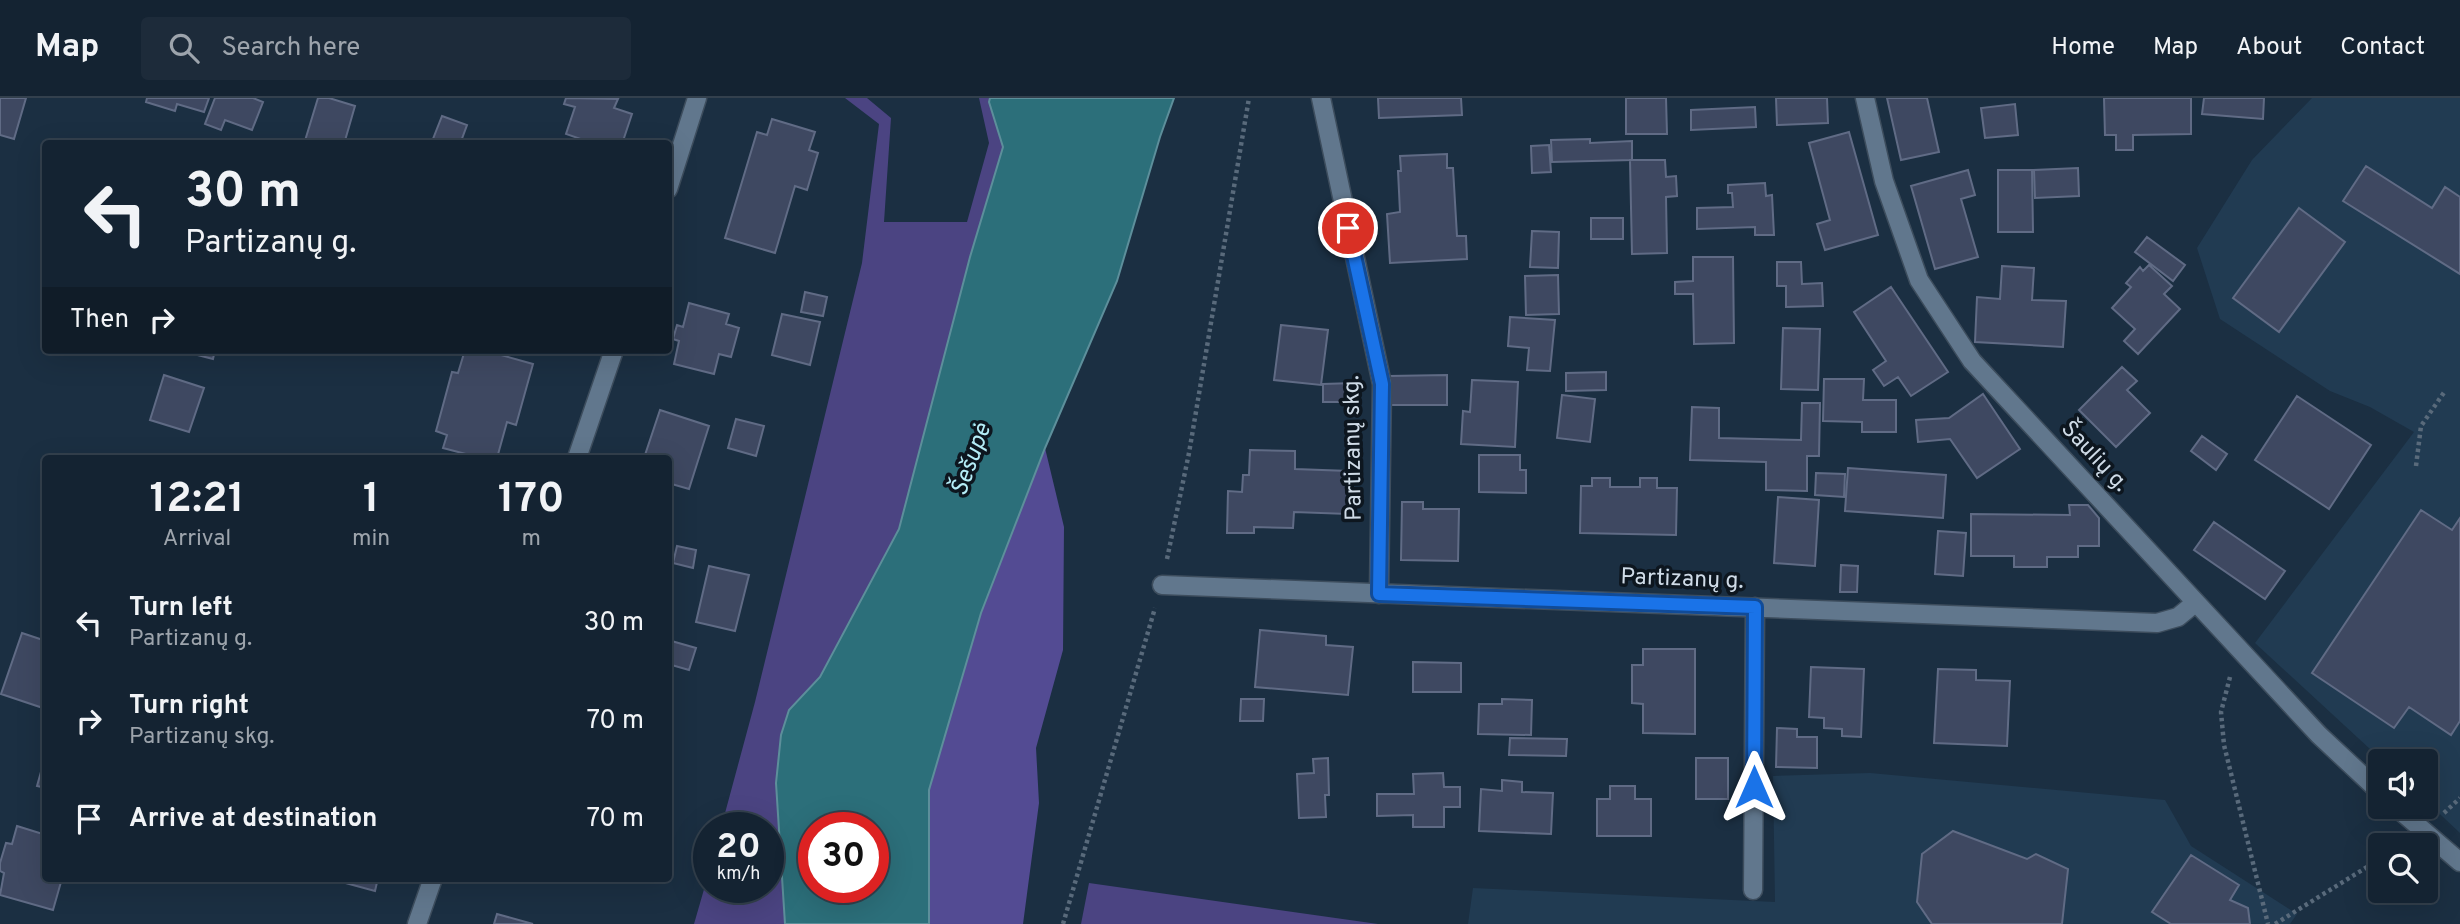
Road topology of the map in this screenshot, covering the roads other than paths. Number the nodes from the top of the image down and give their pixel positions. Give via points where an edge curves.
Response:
1 (697, 98) edge
2 (1321, 98) edge
3 (1865, 98) edge
4 (672, 176) edge
5 (613, 354) edge
6 (578, 455) edge
7 (1162, 585) road end
8 (1379, 594) junction
9 (2195, 603) junction
10 (1755, 607) junction
11 (2368, 781) edge
12 (2410, 819) edge
13 (2460, 862) edge
14 (432, 882) edge
15 (1753, 890) dead end
16 (418, 924) edge

1 - 4 street
2 - 8 street, Partizanų skg. via 1382,384
3 - 9 street, Šaulių g. via 1884,181 1926,291 1972,361
5 - 6 street
7 - 8 street, Partizanų g.
8 - 10 street, Partizanų g.
9 - 10 street, Partizanų g. via 2178,617 2157,622
9 - 11 street, Šaulių g.
10 - 15 street
12 - 13 street
14 - 16 street

